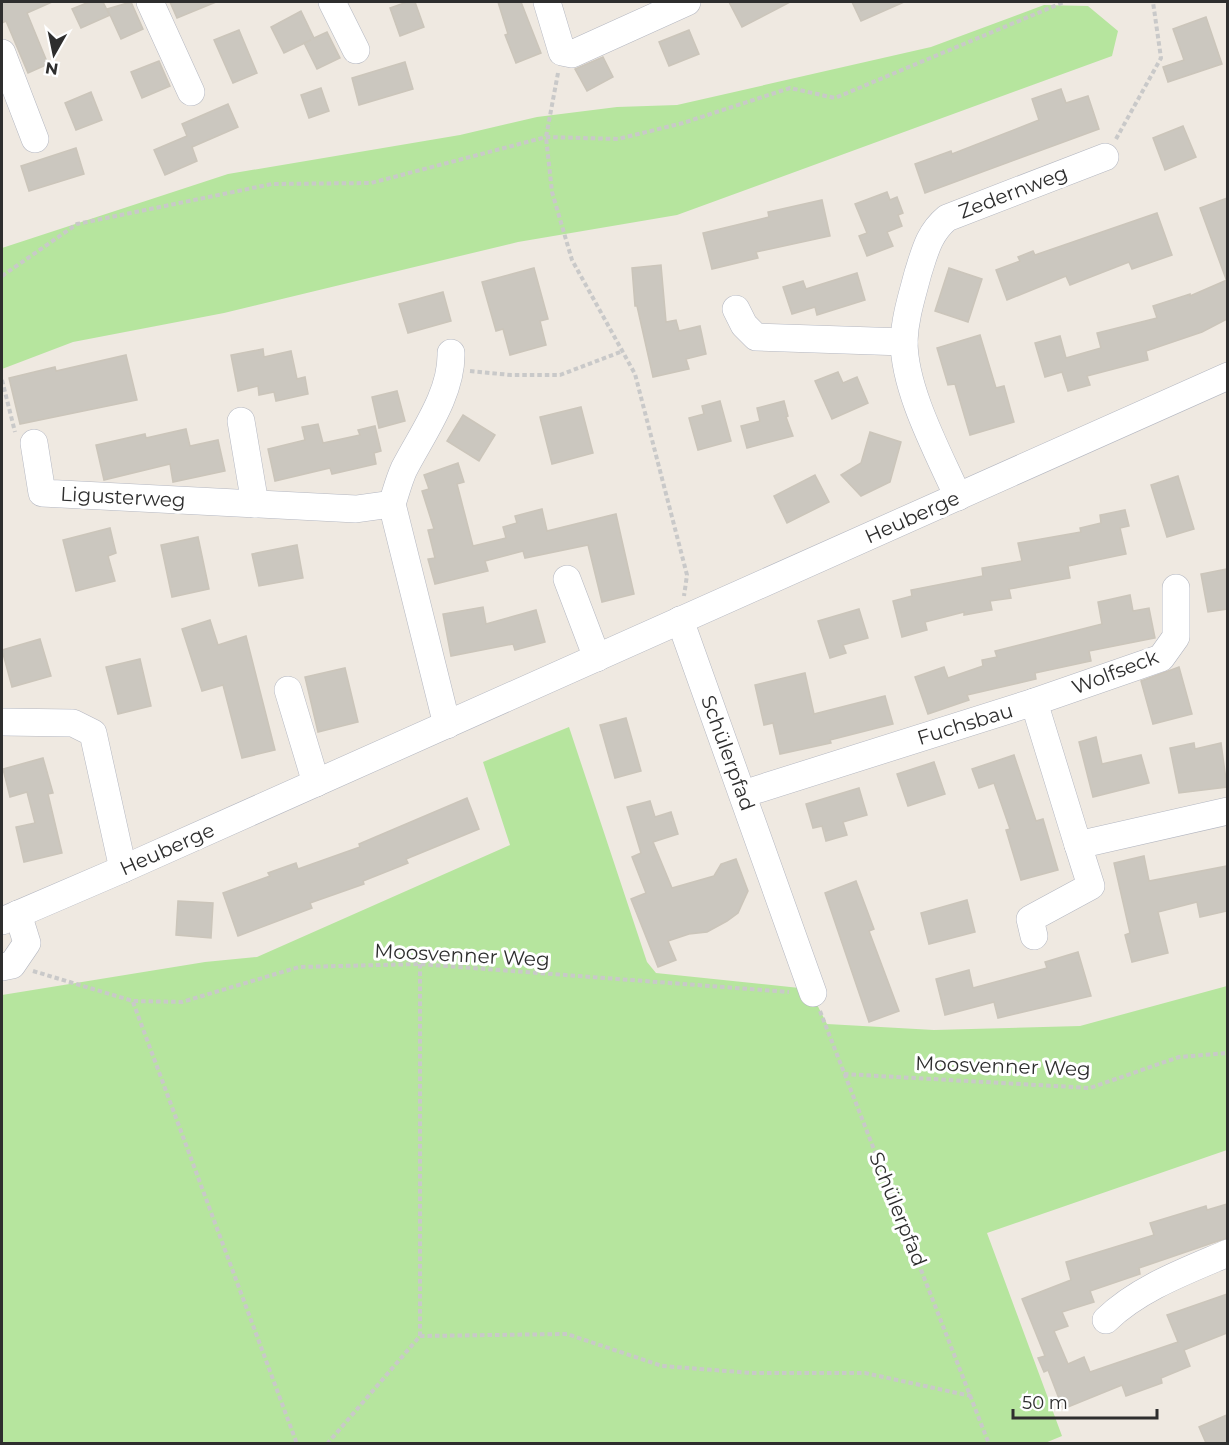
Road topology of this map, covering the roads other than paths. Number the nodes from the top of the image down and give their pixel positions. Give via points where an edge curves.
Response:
1 (150, 2) edge
2 (332, 2) edge
3 (547, 2) edge
4 (687, 2) edge
5 (356, 50) dead end
6 (2, 54) edge
7 (191, 92) dead end
8 (35, 139) dead end
9 (1105, 158) road end
10 (736, 309) dead end
11 (904, 342) junction
12 (451, 361) road end
13 (1227, 376) edge
14 (241, 421) dead end
15 (34, 443) road end
16 (957, 497) junction
17 (255, 504) junction
18 (392, 504) junction
19 (567, 579) dead end
20 (1176, 588) dead end
21 (680, 620) junction
22 (597, 657) junction
23 (288, 690) dead end
24 (1034, 702) junction
25 (2, 722) edge
26 (447, 725) junction
27 (316, 783) junction
28 (743, 794) junction
29 (1227, 811) edge
30 (1077, 845) junction
31 (123, 869) junction
32 (10, 918) edge
33 (1034, 936) dead end
34 (7, 966) edge
35 (813, 993) road end
36 (1227, 1253) edge
37 (1106, 1320) dead end

1 - 7 street
2 - 5 street
3 - 4 street via 562,52 572,54
6 - 8 street
9 - 11 street, Zedernweg via 947,218 934,229 907,315
10 - 11 street via 756,337
11 - 16 street, Zedernweg via 920,407
12 - 18 street via 428,427 403,471
13 - 16 street, Heuberge
14 - 17 street
15 - 17 street, Ligusterweg via 42,493
16 - 21 street, Heuberge
17 - 18 street, Ligusterweg via 356,509
18 - 26 street
19 - 22 street
20 - 24 street, Wolfseck via 1176,637 1161,658
21 - 22 street, Heuberge
21 - 28 street, Schülerpfad
22 - 26 street, Heuberge
23 - 27 street
24 - 28 street, Fuchsbau
24 - 30 street, Fuchsbau
25 - 31 street via 73,723 93,733
26 - 27 street, Heuberge
27 - 31 street, Heuberge
28 - 35 street, Schülerpfad
29 - 30 street
30 - 33 street, Fuchsbau via 1091,886 1030,919
31 - 32 street, Heuberge
32 - 34 street, Heuberge via 27,943
36 - 37 street via 1173,1276

